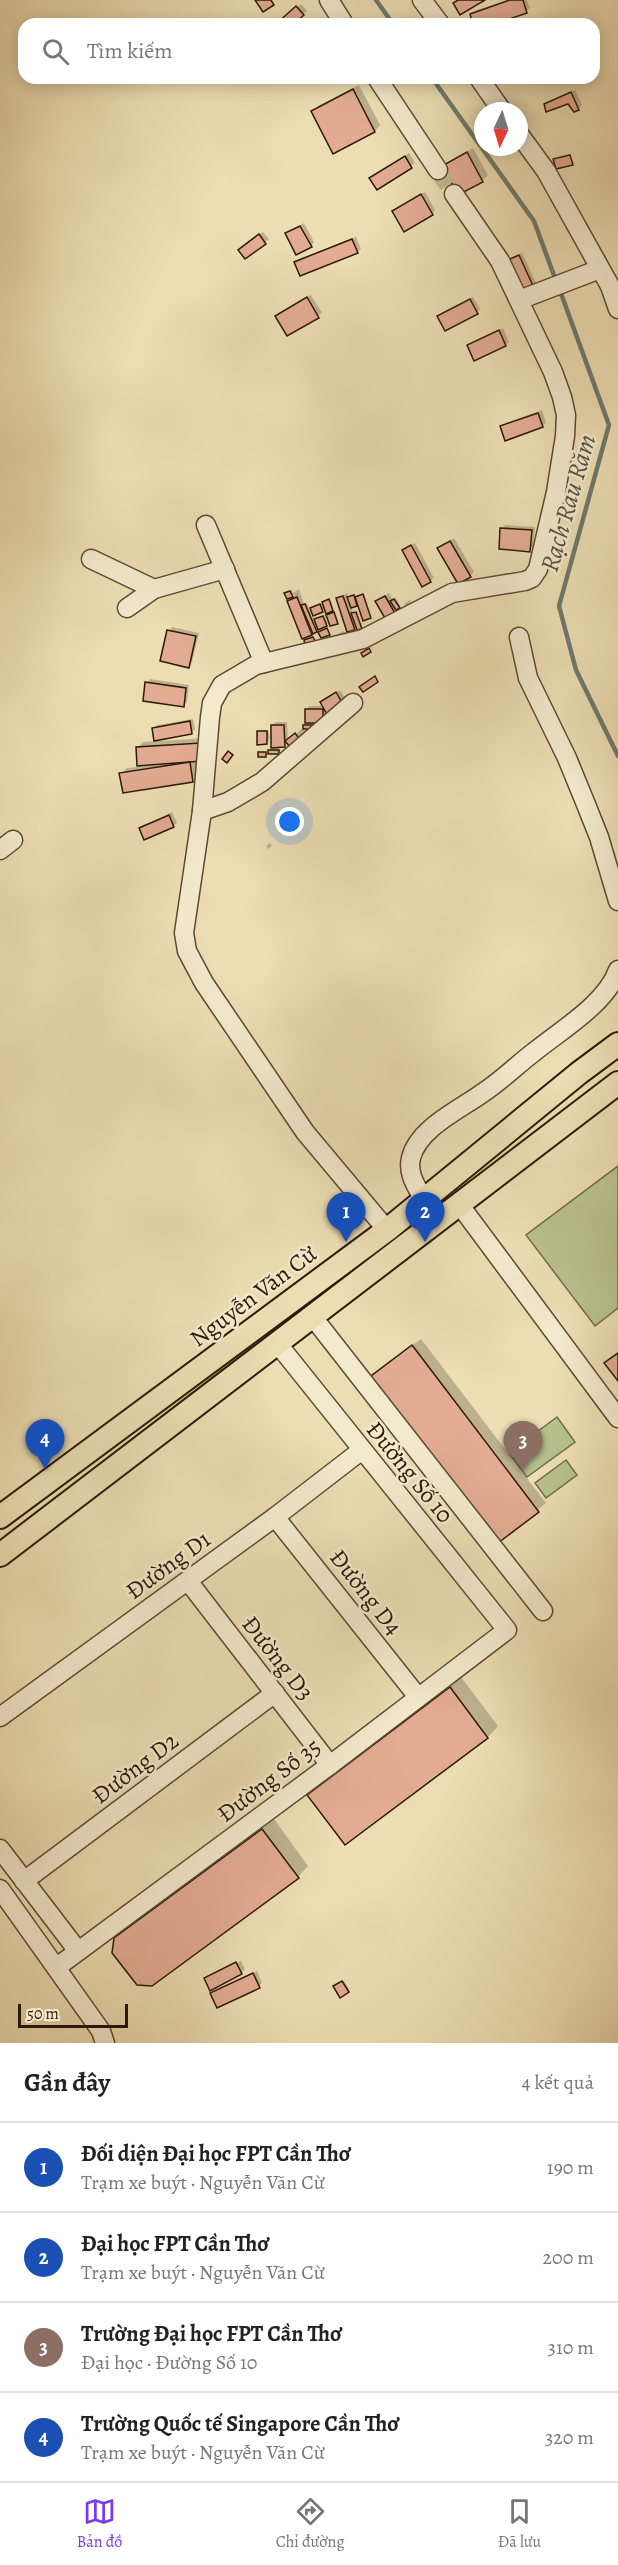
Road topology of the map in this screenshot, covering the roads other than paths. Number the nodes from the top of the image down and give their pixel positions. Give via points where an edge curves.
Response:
1 (329, 0) edge
2 (422, 0) edge
3 (340, 18) edge
4 (436, 18) edge
5 (381, 84) edge
6 (483, 84) edge
7 (496, 102) edge
8 (528, 146) edge
9 (438, 170) tunnel mouth
10 (454, 194) tunnel mouth
11 (600, 269) junction
12 (524, 297) junction
13 (618, 309) edge
14 (206, 525) dead end
15 (92, 559) dead end
16 (225, 569) junction
17 (154, 589) junction
18 (127, 608) dead end
19 (519, 637) dead end
20 (264, 663) junction
21 (353, 703) dead end
22 (202, 811) junction
23 (618, 901) edge
24 (618, 970) edge
25 (618, 1044) edge
26 (618, 1083) edge
27 (424, 1200) junction
28 (459, 1204) junction
29 (387, 1230) junction
30 (312, 1316) junction
31 (262, 1323) junction
32 (277, 1343) junction
33 (618, 1418) edge
34 (362, 1450) junction
35 (275, 1516) junction
36 (0, 1517) edge
37 (0, 1555) edge
38 (188, 1581) junction
39 (543, 1611) dead end
40 (507, 1630) joint
41 (275, 1693) junction
42 (418, 1697) junction
43 (0, 1717) edge
44 (330, 1765) junction
45 (0, 1848) edge
46 (24, 1881) junction
47 (0, 1889) edge
48 (78, 1951) junction
49 (57, 1967) junction
50 (105, 2043) edge

1 - 3 street
2 - 4 street
5 - 9 street
6 - 7 street
8 - 11 street via 546,171
10 - 12 street
11 - 12 street
11 - 13 street
12 - 20 street via 566,415 556,492 538,569 532,578 452,593 363,639
14 - 16 street
15 - 17 street
16 - 17 street
16 - 20 street
17 - 18 street
19 - 23 street via 528,678 585,802
20 - 22 street via 222,685 212,703
21 - 22 street via 262,782
22 - 29 street via 184,933 192,963 305,1132
24 - 27 street via 594,1003 569,1025 415,1146 410,1173
25 - 27 main road, Nguyễn Văn Cừ
26 - 28 main road
27 - 29 main road, Nguyễn Văn Cừ
28 - 30 main road
28 - 33 street
29 - 31 main road, Nguyễn Văn Cừ
30 - 32 main road
30 - 39 street
31 - 32 main road
31 - 36 main road, Nguyễn Văn Cừ
32 - 34 street, Đường Số 10
32 - 37 main road
34 - 35 street, Đường D1
34 - 40 street, Đường Số 10
35 - 38 street, Đường D1
35 - 42 street, Đường D4
38 - 41 street, Đường D3
38 - 43 street, Đường D1
40 - 42 street, Đường Số 35
41 - 44 street, Đường D3
41 - 46 street, Đường D2
42 - 44 street, Đường Số 35
44 - 48 street, Đường Số 35
45 - 46 street
46 - 48 street
47 - 49 street
48 - 49 street, Đường Số 35
49 - 50 street via 102,2031

